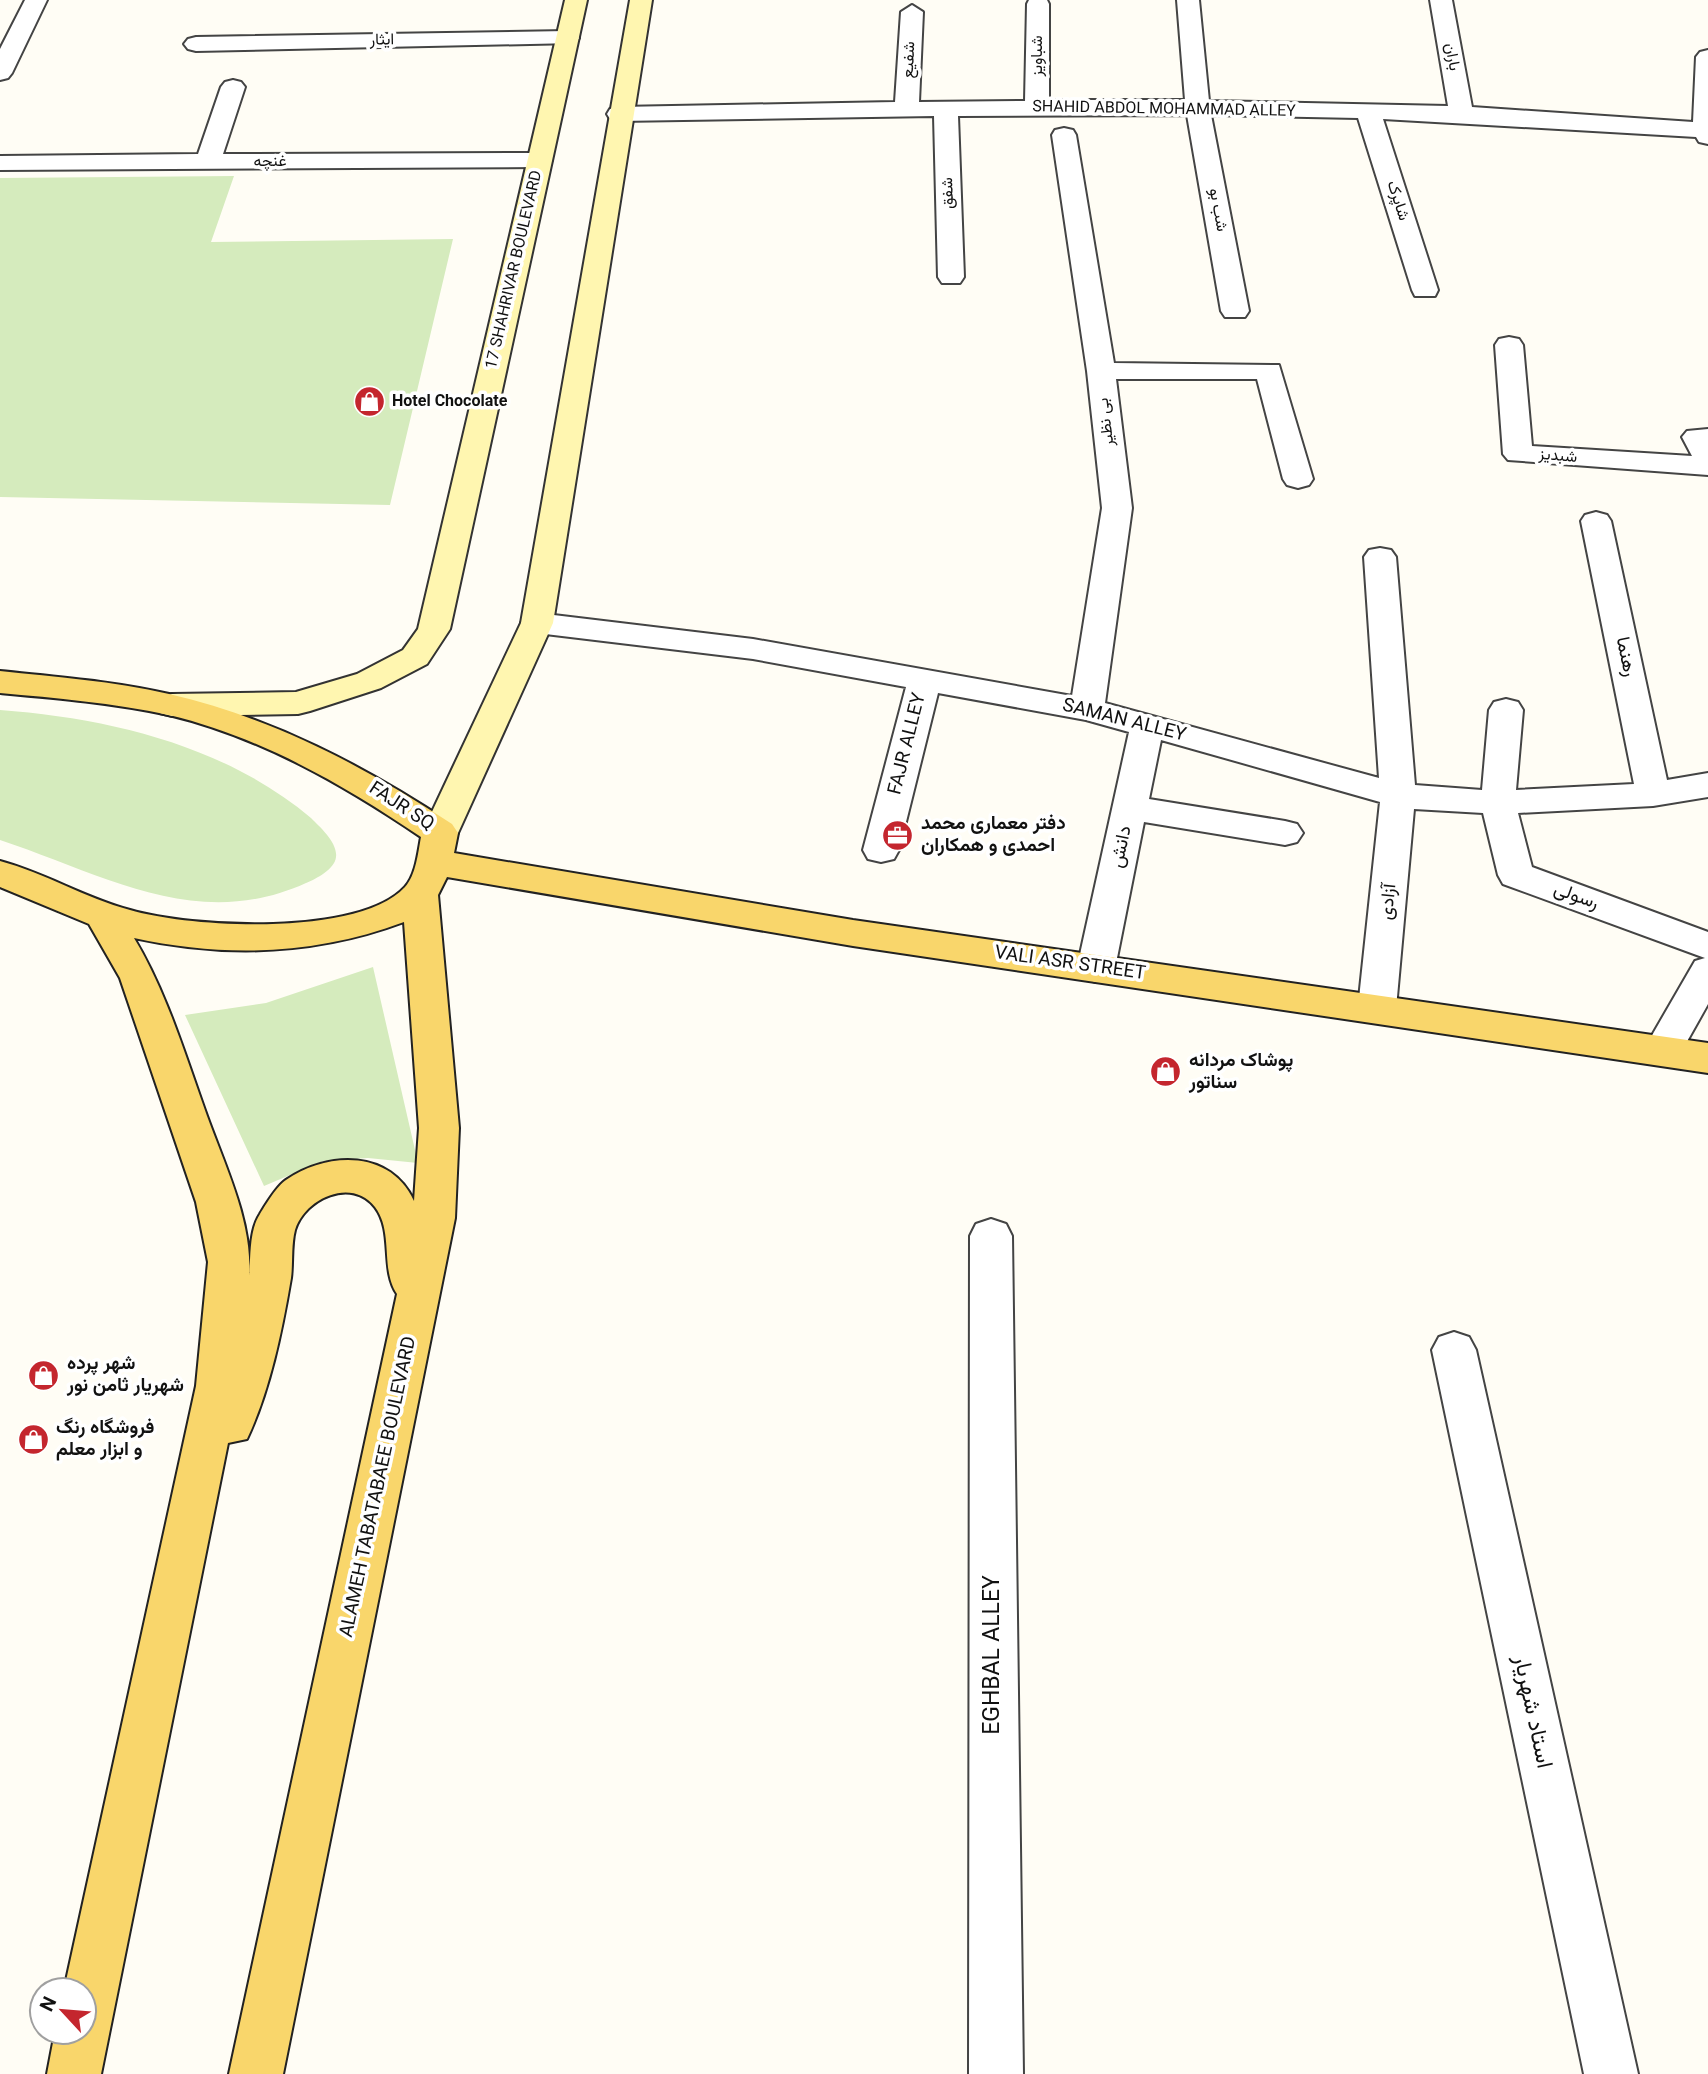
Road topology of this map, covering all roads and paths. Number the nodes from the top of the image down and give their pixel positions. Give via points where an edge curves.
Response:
1 (36, 0) edge
2 (576, 0) edge
3 (640, 0) edge
4 (1188, 0) edge
5 (1441, 0) edge
6 (1038, 4) dead end
7 (912, 12) dead end
8 (567, 38) junction
9 (197, 44) dead end
10 (1708, 57) edge
11 (0, 73) edge
12 (233, 86) dead end
13 (946, 108) junction
14 (1037, 108) junction
15 (1198, 108) junction
16 (907, 109) junction
17 (1369, 113) junction
18 (619, 114) junction
19 (1461, 114) junction
20 (1707, 133) edge
21 (1064, 135) dead end
22 (540, 160) junction
23 (208, 162) junction
24 (0, 163) edge
25 (951, 277) dead end
26 (1425, 290) dead end
27 (1235, 311) dead end
28 (1509, 345) dead end
29 (1101, 371) junction
30 (1708, 438) edge
31 (1708, 458) edge
32 (1708, 466) edge
33 (1298, 479) dead end
34 (1596, 521) dead end
35 (1380, 557) dead end
36 (537, 623) junction
37 (925, 680) junction
38 (0, 682) edge
39 (172, 705) junction
40 (1087, 709) junction
41 (1506, 710) dead end
42 (1147, 726) junction
43 (1708, 785) edge
44 (1653, 794) junction
45 (1398, 795) junction
46 (1498, 802) junction
47 (1130, 808) junction
48 (1285, 833) dead end
49 (881, 850) dead end
50 (431, 863) junction
51 (0, 873) edge
52 (102, 915) junction
53 (1708, 946) edge
54 (1096, 968) junction
55 (1708, 971) edge
56 (1377, 1008) junction
57 (1662, 1051) junction
58 (1708, 1058) edge
59 (991, 1236) dead end
60 (415, 1314) junction
61 (1454, 1350) dead end
62 (181, 1563) junction
63 (94, 1976) edge
64 (79, 2046) edge
65 (74, 2074) edge
66 (256, 2074) edge
67 (996, 2074) edge
68 (1611, 2074) edge

1 - 11 street
2 - 8 main road, 17 SHAHRIVAR BOULEVARD
3 - 18 main road
4 - 15 street, شب بو
5 - 19 street, باران
6 - 14 street, شباویز
7 - 16 street, شفیع
8 - 9 street, ایثار
8 - 22 main road, 17 SHAHRIVAR BOULEVARD
10 - 20 street
12 - 23 street
13 - 14 street, SHAHID ABDOL MOHAMMAD ALLEY
13 - 16 street, SHAHID ABDOL MOHAMMAD ALLEY
13 - 25 street, شفق
14 - 15 street, SHAHID ABDOL MOHAMMAD ALLEY
15 - 17 street, SHAHID ABDOL MOHAMMAD ALLEY
15 - 27 street, شب بو
16 - 18 street, SHAHID ABDOL MOHAMMAD ALLEY
17 - 19 street, SHAHID ABDOL MOHAMMAD ALLEY
17 - 26 street, شاپرک
18 - 36 main road
19 - 20 street, SHAHID ABDOL MOHAMMAD ALLEY
21 - 29 street, بی نظیر
22 - 23 street, غنچه
22 - 39 main road, 17 SHAHRIVAR BOULEVARD via 435,629 415,657 369,681 298,703
23 - 24 street, غنچه
28 - 32 street, شبدیز via 1518,454
29 - 33 street via 1269,371
29 - 40 street, بی نظیر via 1117,508
30 - 31 street via 1697,437
34 - 44 street, رهنما
35 - 45 street
36 - 37 street, SAMAN ALLEY via 753,649
36 - 50 main road
37 - 40 street, SAMAN ALLEY
37 - 49 street, FAJR ALLEY
38 - 39 main road, FAJR SQ via 109,693
39 - 50 main road, FAJR SQ via 241,726 356,778
40 - 42 street, SAMAN ALLEY
41 - 46 street
42 - 45 street, SAMAN ALLEY
42 - 47 street, دانش
43 - 44 street, SAMAN ALLEY
44 - 46 street, SAMAN ALLEY
45 - 46 street, SAMAN ALLEY
45 - 56 street, آزادی
46 - 53 street, رسولی via 1516,875
47 - 48 street
47 - 54 street, دانش
50 - 52 main road via 389,914 300,935 189,936
50 - 54 main road, VALI ASR STREET
50 - 60 main road, ALAMEH TABATABAEE BOULEVARD via 439,1128 434,1218
51 - 52 main road
52 - 62 main road via 139,978 217,1202 229,1262 218,1386
54 - 56 main road, VALI ASR STREET
55 - 57 street
56 - 57 main road, VALI ASR STREET
57 - 58 main road, VALI ASR STREET
59 - 67 street, EGHBAL ALLEY
60 - 62 main road via 407,1236 393,1199 371,1178 336,1175 299,1192 275,1225 256,1342 228,1438
60 - 66 main road, ALAMEH TABATABAEE BOULEVARD
61 - 68 street, استاد شهریار
62 - 63 main road
64 - 65 main road

